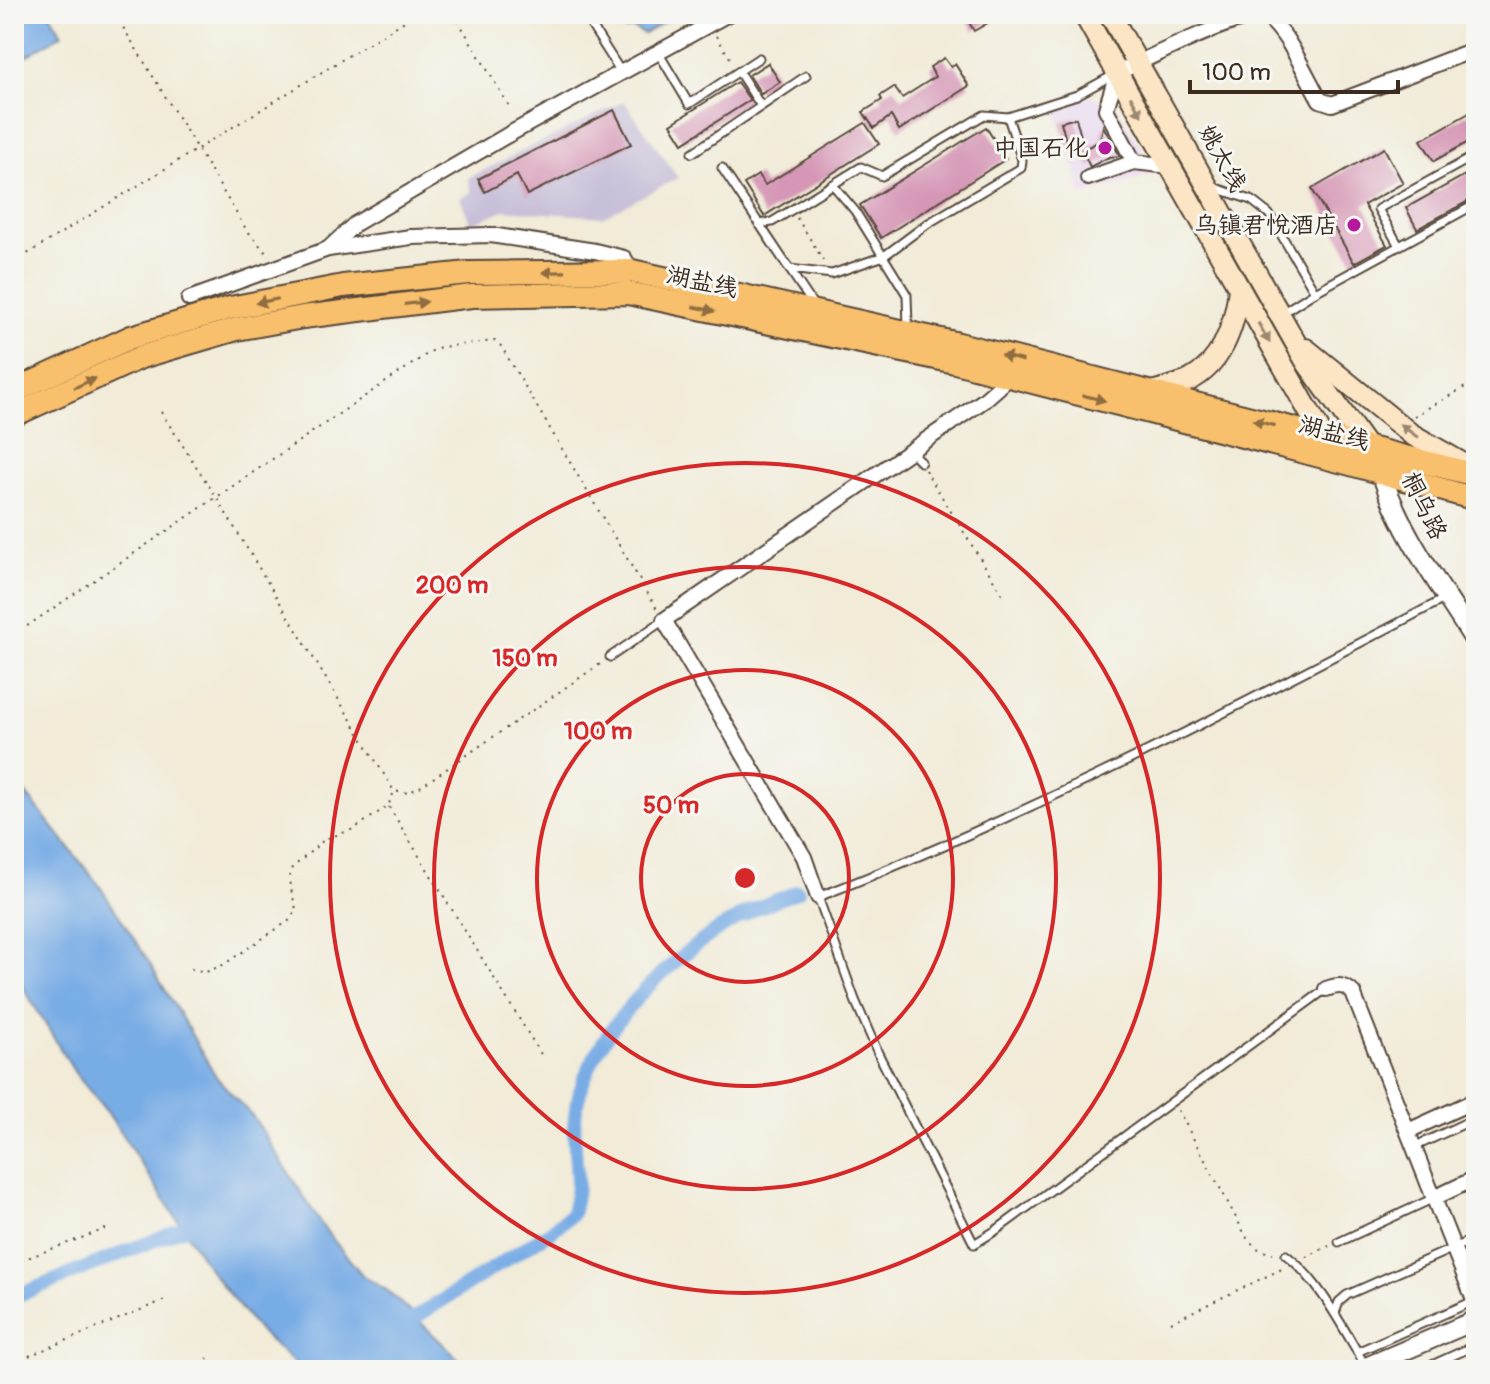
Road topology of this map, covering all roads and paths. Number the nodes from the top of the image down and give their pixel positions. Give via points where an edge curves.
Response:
1 (115, 14) edge
2 (416, 14) edge
3 (454, 14) edge
4 (584, 14) edge
5 (728, 14) edge
6 (1084, 14) edge
7 (1110, 14) edge
8 (709, 24) junction
9 (1476, 49) edge
10 (658, 52) junction
11 (759, 58) dead end
12 (1138, 63) junction
13 (621, 72) junction
14 (739, 72) junction
15 (1117, 73) junction
16 (806, 76) dead end
17 (509, 106) dead end
18 (761, 106) junction
19 (1008, 117) junction
20 (198, 150) junction
21 (692, 153) dead end
22 (1476, 155) edge
23 (1134, 162) junction
24 (1170, 166) junction
25 (722, 168) dead end
26 (1088, 178) dead end
27 (833, 185) junction
28 (1207, 185) junction
29 (1476, 204) edge
30 (791, 210) junction
31 (759, 224) junction
32 (1399, 246) junction
33 (328, 249) junction
34 (884, 256) junction
35 (14, 262) edge
36 (276, 266) junction
37 (789, 269) junction
38 (632, 271) junction
39 (832, 274) junction
40 (1239, 289) junction
41 (1315, 292) junction
42 (189, 299) dead end
43 (818, 312) junction
44 (1280, 314) junction
45 (909, 333) junction
46 (1293, 339) junction
47 (1006, 375) junction
48 (1476, 381) edge
49 (14, 391) edge
50 (1148, 393) junction
51 (161, 412) dead end
52 (14, 415) edge
53 (1401, 425) junction
54 (1324, 438) junction
55 (1367, 447) junction
56 (915, 457) junction
57 (1347, 463) junction
58 (1381, 472) junction
59 (1476, 473) edge
60 (216, 497) junction
61 (1476, 499) edge
62 (1003, 595) dead end
63 (1448, 597) junction
64 (664, 620) junction
65 (14, 635) edge
66 (1476, 643) edge
67 (610, 657) joint
68 (394, 791) junction
69 (388, 806) junction
70 (818, 897) junction
71 (191, 969) dead end
72 (1326, 989) joint
73 (542, 1056) dead end
74 (1476, 1100) edge
75 (1172, 1102) junction
76 (1476, 1118) edge
77 (1408, 1131) junction
78 (1414, 1147) junction
79 (1476, 1178) edge
80 (1434, 1198) junction
81 (111, 1227) dead end
82 (1476, 1238) edge
83 (1339, 1242) joint
84 (1454, 1248) junction
85 (1286, 1255) joint
86 (1296, 1262) junction
87 (14, 1263) edge
88 (165, 1300) dead end
89 (1475, 1301) edge
90 (1335, 1313) junction
91 (1476, 1320) edge
92 (1171, 1322) dead end
93 (1476, 1345) edge
94 (208, 1358) dead end
95 (14, 1362) edge
96 (1363, 1365) edge
97 (196, 1370) edge
98 (1421, 1370) edge

1 - 20 path
2 - 20 path
3 - 17 path
4 - 13 lane
5 - 8 street
6 - 15 main road, 姚太线
7 - 12 main road, 姚太线
8 - 10 street
8 - 14 path
9 - 12 street via 1332,104 1320,100 1267,17 1226,24
10 - 13 street
10 - 14 lane via 689,104
11 - 14 lane
12 - 15 street
12 - 28 main road, 姚太线
13 - 33 street via 355,224
14 - 18 lane
15 - 19 lane via 1077,95
15 - 23 street via 1106,109
15 -> 24 main road, 姚太线
16 - 18 lane
18 - 21 lane
19 - 27 lane via 984,115 882,176 861,167
19 - 34 lane via 1021,168
20 - 35 path
20 - 36 path via 246,229
22 - 32 lane via 1378,209
23 - 24 street
23 - 26 street
24 - 40 main road, 姚太线
25 - 31 lane
27 - 30 lane
27 - 34 lane
28 - 41 lane via 1251,200 1269,214
28 - 44 main road, 姚太线
29 - 32 lane
30 - 31 lane
30 - 39 path
31 - 37 lane
32 - 41 lane
33 - 36 street
33 - 38 street via 411,237 491,235 624,258
34 - 39 lane
34 - 45 lane via 907,295
36 - 42 street
37 - 39 lane
37 - 43 lane
38 - 43 main road, 湖盐线
38 -> 49 main road, 湖盐线 via 468,273 343,286 230,308 131,337
40 - 50 main road via 1230,332 1205,371
40 -> 54 main road, 姚太线
41 - 44 lane
43 - 45 main road, 湖盐线
44 - 46 main road, 姚太线
50 -> 45 main road, 湖盐线
46 - 53 main road
46 - 55 main road, 姚太线
52 -> 47 main road, 湖盐线 via 141,357 237,329 472,296 628,293
47 - 56 street via 999,387
47 -> 57 main road, 湖盐线
48 - 53 path
54 -> 50 main road, 湖盐线
51 - 60 path
59 -> 53 main road
54 - 55 main road, 湖盐线
54 - 57 main road
55 - 58 main road
55 - 59 main road, 湖盐线
56 - 62 path
56 - 64 street
57 - 58 main road, 湖盐线
58 - 61 main road, 湖盐线
58 - 63 street, 桐乌路 via 1401,521
60 - 64 path via 430,352 495,341
60 - 65 path
60 - 68 path
63 - 66 street, 桐乌路
63 - 70 lane via 1199,727 969,836
64 - 67 lane
64 - 70 street via 804,857
67 - 68 path via 417,789
68 - 69 path
69 - 71 path via 354,829 325,839 291,869 296,909 290,920 223,965 206,972
69 - 73 path
70 - 75 lane via 878,1053 974,1244
72 - 75 lane
72 - 77 street via 1346,986 1353,993
74 - 77 street
75 - 85 path via 1248,1240 1261,1251
76 - 78 lane
77 - 78 street
78 - 80 street
79 - 80 street
80 - 83 lane
80 - 84 street
81 - 87 path
82 - 84 lane
83 - 86 path
84 - 89 street
84 - 90 lane via 1347,1295
85 - 86 lane
86 - 90 lane
86 - 92 path
88 - 95 path
89 - 96 lane
90 - 96 lane
91 - 96 street
93 - 98 lane
94 - 97 path

